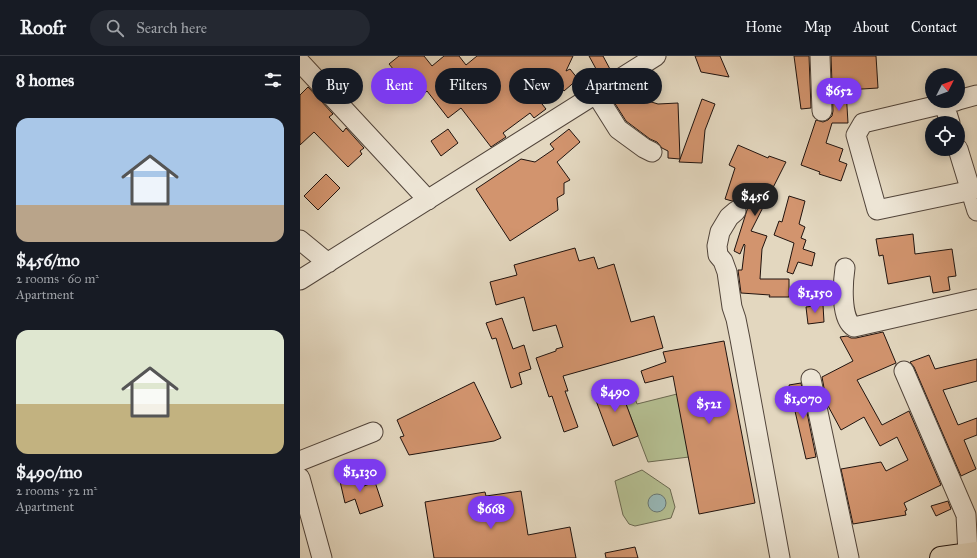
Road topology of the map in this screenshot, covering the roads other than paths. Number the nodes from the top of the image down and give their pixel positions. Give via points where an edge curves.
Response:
1 (656, 56) edge
2 (820, 56) edge
3 (304, 60) edge
4 (637, 68) edge
5 (977, 95) edge
6 (965, 98) edge
7 (580, 104) edge
8 (602, 104) edge
9 (927, 108) edge
10 (822, 110) dead end
11 (652, 152) dead end
12 (961, 156) edge
13 (974, 190) edge
14 (428, 200) junction
15 (736, 211) dead end
16 (977, 211) edge
17 (300, 240) edge
18 (328, 263) junction
19 (845, 268) dead end
20 (300, 280) edge
21 (977, 299) edge
22 (904, 371) dead end
23 (811, 379) dead end
24 (372, 432) dead end
25 (300, 461) edge
26 (300, 478) edge
27 (973, 554) edge
28 (322, 558) edge
29 (780, 558) edge
30 (849, 558) edge
31 (941, 558) edge

1 - 4 street
2 - 10 street
3 - 14 street
5 - 6 street
7 - 14 street
8 - 11 street via 618,129
9 - 13 street via 863,123 856,135 877,210
12 - 13 street
13 - 16 street
14 - 18 street
15 - 29 street via 720,232 718,255 727,272
17 - 18 street
18 - 20 street
19 - 21 street via 843,288 847,319 854,327
22 - 27 street via 966,514
23 - 30 street
24 - 25 street
26 - 28 street
27 - 31 main road

